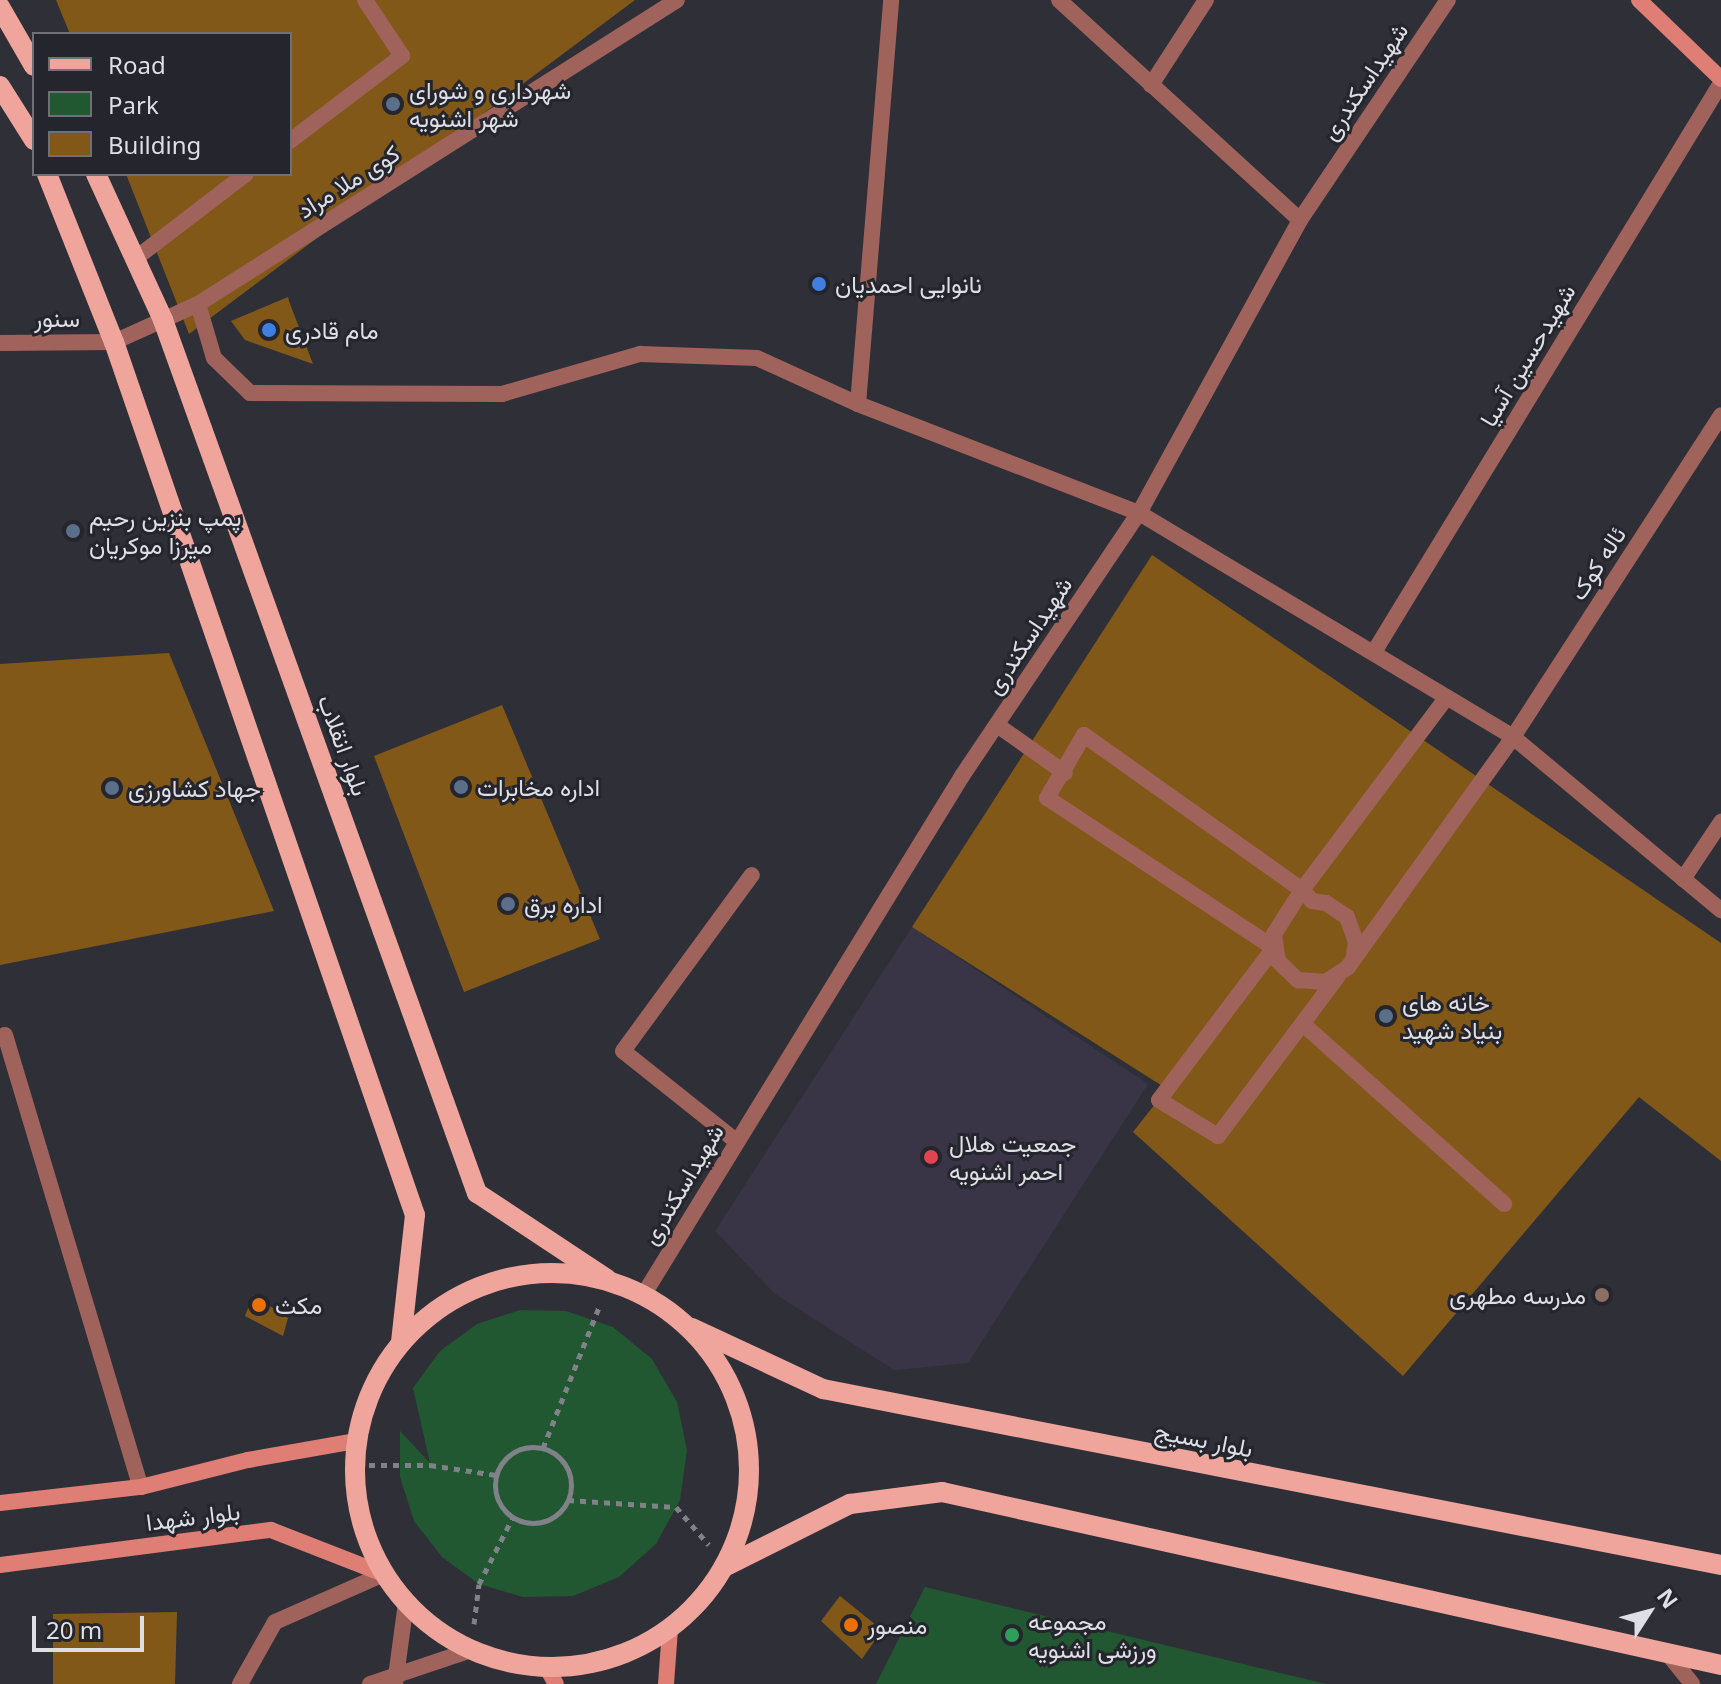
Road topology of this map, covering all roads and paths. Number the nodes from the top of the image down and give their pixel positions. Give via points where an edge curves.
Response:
1 (365, 0) edge
2 (677, 0) edge
3 (891, 0) edge
4 (1059, 0) edge
5 (1206, 0) edge
6 (1448, 0) edge
7 (1639, 0) edge
8 (0, 7) edge
9 (32, 63) edge
10 (1721, 81) edge
11 (1151, 85) junction
12 (0, 86) edge
13 (32, 137) edge
14 (292, 139) edge
15 (48, 176) edge
16 (97, 176) edge
17 (243, 176) edge
18 (1300, 220) junction
19 (136, 258) junction
20 (198, 304) junction
21 (163, 320) junction
22 (114, 342) junction
23 (0, 343) edge
24 (858, 404) junction
25 (1721, 415) edge
26 (1139, 513) junction
27 (1374, 652) junction
28 (1447, 697) junction
29 (997, 725) junction
30 (1513, 737) junction
31 (1065, 773) junction
32 (1721, 822) edge
33 (752, 875) dead end
34 (1683, 879) junction
35 (1302, 890) junction
36 (1721, 910) edge
37 (1274, 948) junction
38 (1354, 955) junction
39 (1338, 976) junction
40 (1303, 1024) junction
41 (5, 1035) dead end
42 (736, 1141) junction
43 (1504, 1204) dead end
44 (607, 1279) junction
45 (644, 1294) junction
46 (688, 1326) junction
47 (401, 1342) junction
48 (356, 1441) junction
49 (543, 1448) junction
50 (354, 1464) junction
51 (496, 1475) junction
52 (141, 1487) junction
53 (568, 1500) junction
54 (0, 1503) edge
55 (513, 1517) junction
56 (0, 1565) edge
57 (1721, 1565) edge
58 (726, 1566) junction
59 (384, 1574) junction
60 (406, 1603) junction
61 (670, 1629) junction
62 (471, 1650) junction
63 (1668, 1654) junction
64 (1721, 1665) edge
65 (552, 1676) edge
66 (240, 1684) edge
67 (370, 1684) edge
68 (395, 1684) edge
69 (666, 1684) edge
70 (1692, 1684) edge

1 - 14 street via 402,56
2 - 20 street, کوی ملا مراد
3 - 24 street
4 - 11 street
5 - 11 street
6 - 18 street, شهیداسکندری
7 - 10 main road
8 - 9 main road
10 - 27 street, شهیدحسین آسیا
11 - 18 street
12 - 13 main road
15 - 22 main road
16 - 19 main road, بلوار انقلاب
17 - 19 street
18 - 26 street, شهیداسکندری
19 - 21 main road, بلوار انقلاب
20 - 21 street, کوی ملا مراد
20 - 24 street via 214,358 250,393 502,394 640,354 757,358
21 - 22 street, کوی ملا مراد
21 - 44 main road, بلوار انقلاب via 477,1193
22 - 23 street, سنور
22 - 47 main road via 415,1215
24 - 26 street
25 - 30 street, ئاله کوک
26 - 27 street
26 - 29 street, شهیداسکندری
27 - 28 street
28 - 30 street
28 - 35 street
29 - 31 street
29 - 42 street, شهیداسکندری
30 - 34 street
30 - 38 street, ئاله کوک
31 - 35 street via 1084,735
31 - 37 street via 1047,798
32 - 34 street
33 - 42 street via 623,1051
34 - 36 street
35 - 37 street via 1279,921
35 - 38 street via 1312,901 1326,903 1347,917 1356,942
37 - 39 street via 1286,973 1298,980 1326,982
37 - 40 street via 1159,1100 1218,1136
38 - 39 street
39 - 40 street
40 - 43 street
41 - 52 street
42 - 45 street, شهیداسکندری
44 - 45 main road
44 - 47 main road via 550,1271 494,1280 443,1304
44 - 49 path via 596,1321
45 - 46 main road
46 - 57 main road, بلوار بسیج via 823,1389
46 - 58 main road via 727,1378 748,1439 747,1504
47 - 48 main road via 371,1388
48 - 50 main road
48 - 52 main road, بلوار شهدا
49 - 51 path via 509,1455
49 - 53 path via 564,1462
50 - 51 path via 430,1465
50 - 59 main road via 367,1539
51 - 55 path via 497,1498
52 - 54 main road, بلوار شهدا
53 - 55 path via 548,1520
53 - 58 path via 676,1507
55 - 62 path via 479,1584
56 - 59 main road, بلوار شهدا via 271,1530
58 - 61 main road
58 - 63 main road via 850,1504 942,1492
59 - 60 main road
59 - 66 street via 275,1622
60 - 62 main road
60 - 68 street
61 - 65 main road via 611,1659
61 - 69 main road
62 - 65 main road
62 - 67 street
63 - 64 main road
63 - 70 street

